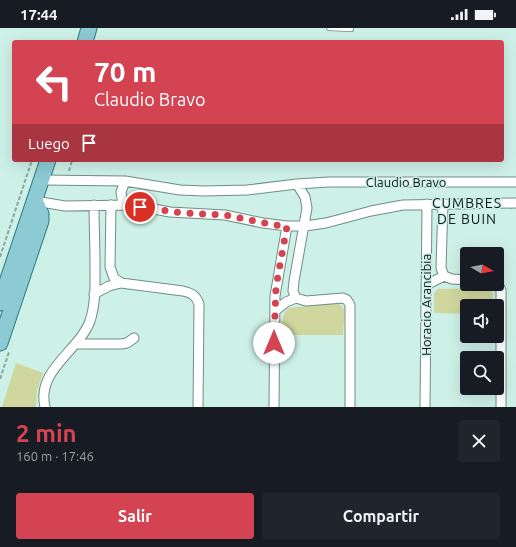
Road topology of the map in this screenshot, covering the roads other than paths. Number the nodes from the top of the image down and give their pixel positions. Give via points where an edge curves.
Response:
1 (89, 28) edge
2 (329, 28) edge
3 (351, 29) edge
4 (86, 40) edge
5 (47, 162) edge
6 (42, 180) junction
7 (125, 181) junction
8 (516, 182) edge
9 (297, 184) junction
10 (35, 201) junction
11 (516, 203) edge
12 (427, 204) junction
13 (444, 204) junction
14 (94, 205) junction
15 (111, 205) junction
16 (123, 205) junction
17 (287, 226) junction
18 (305, 226) junction
19 (444, 276) junction
20 (460, 280) edge
21 (121, 283) junction
22 (426, 285) junction
23 (501, 291) edge
24 (94, 294) junction
25 (296, 298) junction
26 (0, 303) edge
27 (274, 311) junction
28 (134, 338) dead end
29 (0, 343) edge
30 (74, 344) junction
31 (45, 407) edge
32 (198, 407) edge
33 (274, 407) edge
34 (350, 407) edge
35 (425, 407) edge
36 (501, 407) edge

1 - 4 main road
2 - 3 lane
5 - 6 main road
6 - 7 street, Claudio Bravo
6 - 10 main road
7 - 9 street, Claudio Bravo via 180,190 204,191 247,190
7 - 16 street via 121,192
8 - 9 street, Claudio Bravo
9 - 18 street via 306,202
10 - 14 street, Claudio Bravo via 65,206
10 - 26 main road
10 - 29 main road via 41,214 41,221
11 - 13 street, Claudio Bravo
12 - 13 street, Claudio Bravo
12 - 18 street, Claudio Bravo via 382,208
12 - 22 street, Horacio Arancibia
13 - 19 street, Horacio Arancibia via 441,268
14 - 15 street, Claudio Bravo
14 - 24 street
15 - 16 street, Claudio Bravo
15 - 21 street via 110,267 114,278
16 - 17 street, Claudio Bravo via 183,213 225,215
17 - 18 street, Claudio Bravo
17 - 27 street
18 - 25 street via 294,281 293,291
19 - 20 street
19 - 22 street
21 - 24 street via 103,288
21 - 32 street via 183,290 196,296 199,304
22 - 35 street, Horacio Arancibia
23 - 36 street
24 - 30 street via 88,325
25 - 27 street
25 - 34 street via 306,301 339,298 347,300 350,305
27 - 33 street
28 - 30 street via 121,344
30 - 31 street via 48,381 44,396

